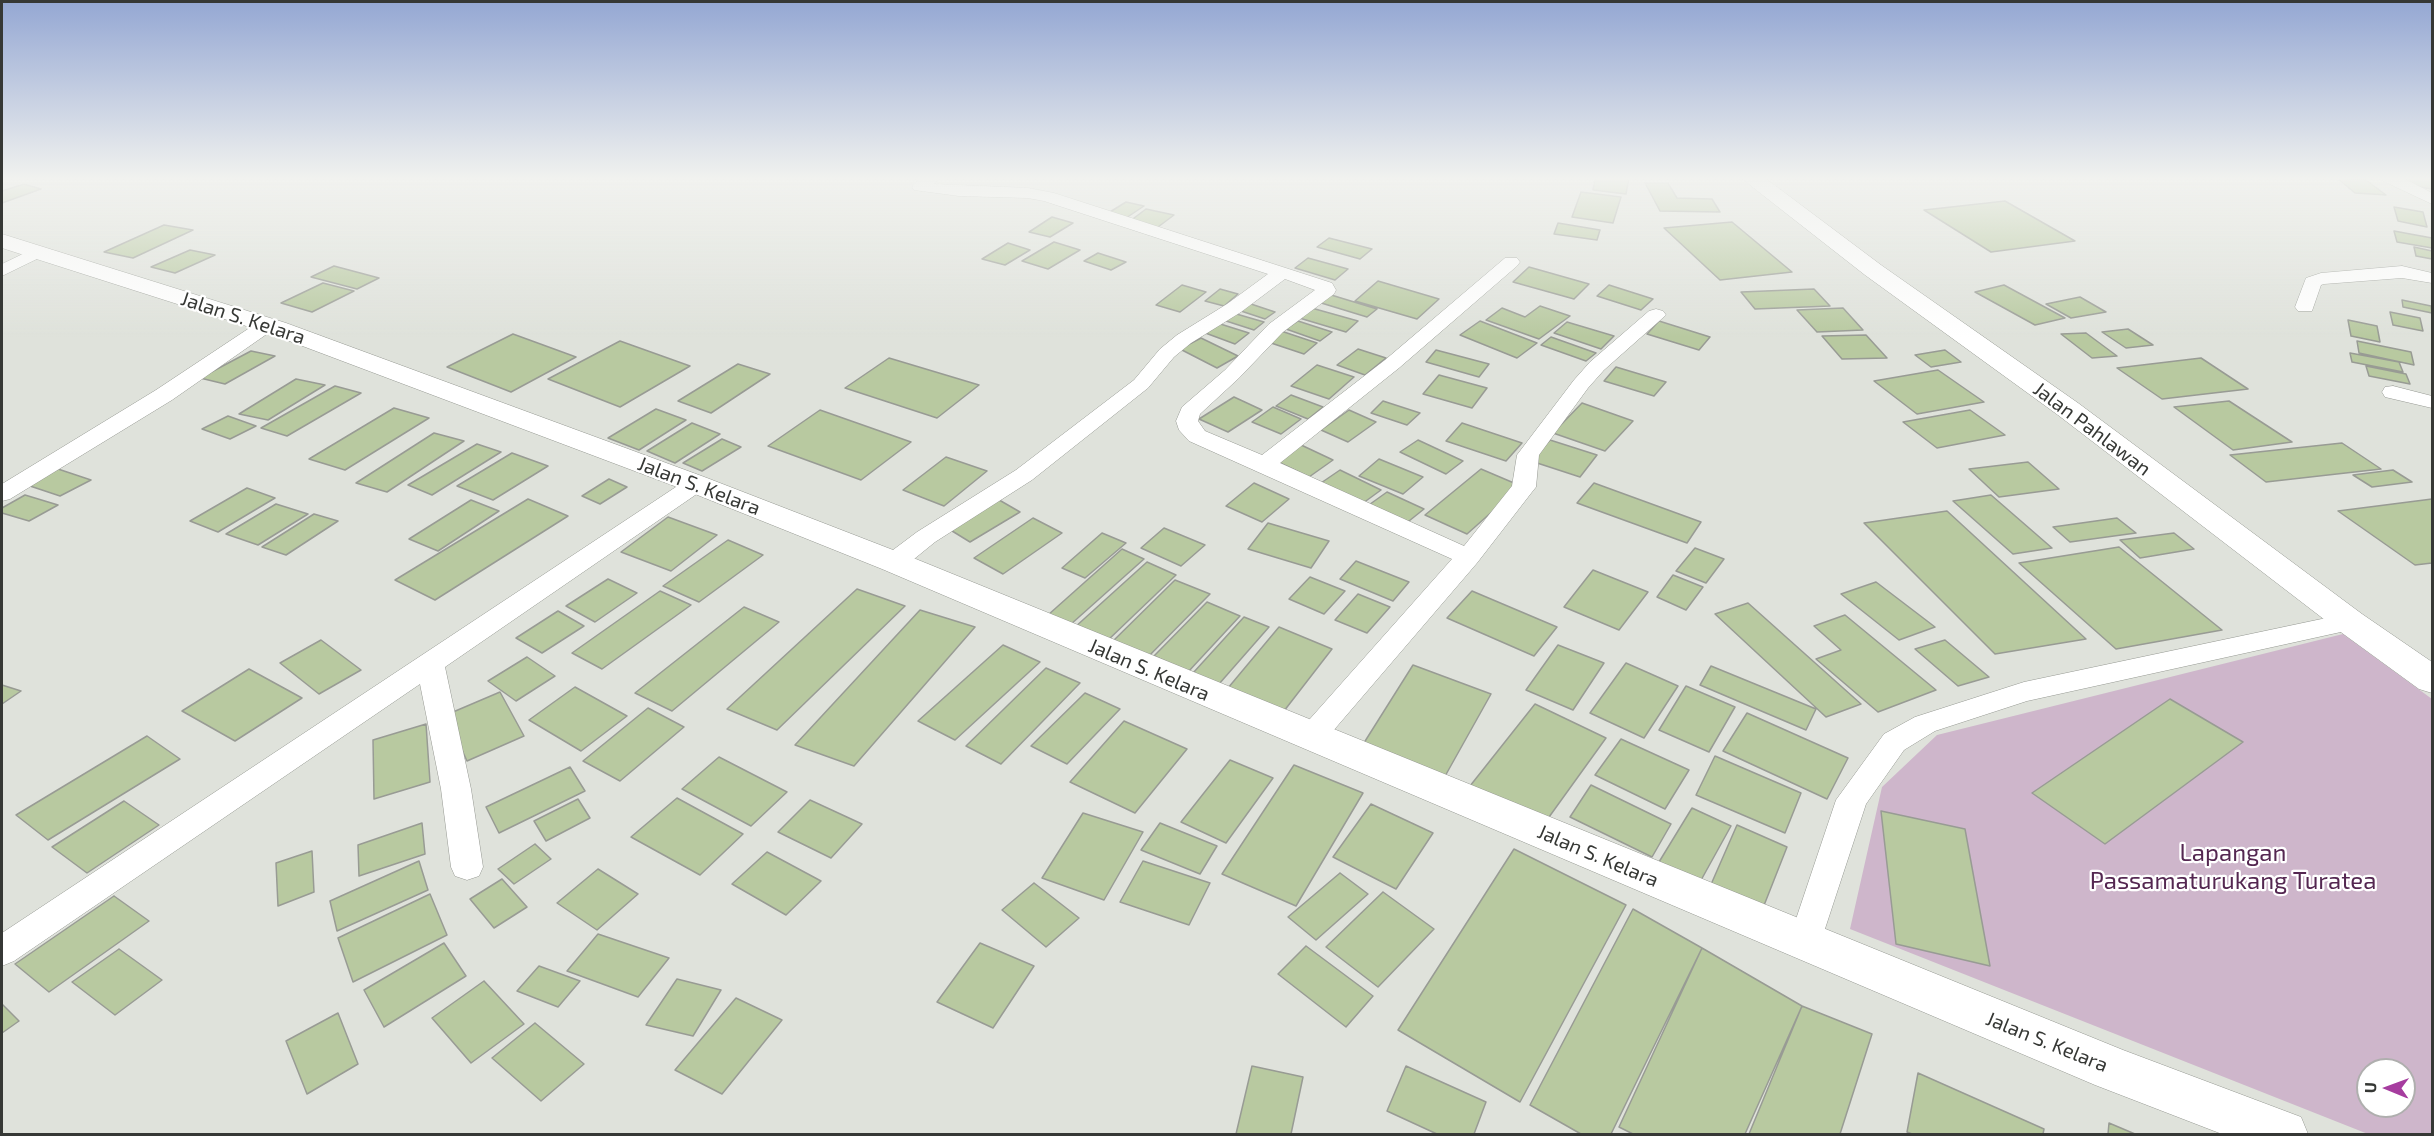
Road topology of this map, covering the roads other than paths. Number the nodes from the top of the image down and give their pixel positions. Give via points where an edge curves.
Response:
1 (1153, 231) edge
2 (1823, 231) edge
3 (2, 241) edge
4 (35, 252) junction
5 (1511, 262) dead end
6 (2, 270) edge
7 (1279, 272) junction
8 (2433, 278) edge
9 (2305, 307) dead end
10 (1656, 315) dead end
11 (267, 325) junction
12 (2393, 392) dead end
13 (2433, 402) edge
14 (1264, 464) junction
15 (696, 484) junction
16 (2, 494) edge
17 (1468, 557) junction
18 (894, 562) junction
19 (2350, 622) junction
20 (430, 663) junction
21 (2433, 680) edge
22 (1311, 737) junction
23 (467, 867) dead end
24 (1805, 943) junction
25 (2, 951) edge
26 (2283, 1134) edge

1 - 7 street
2 - 19 main road, Jalan Pahlawan
3 - 4 main road, Jalan S. Kelara
4 - 6 street
4 - 11 main road, Jalan S. Kelara
5 - 14 street via 1392,364
7 - 14 street via 1312,281 1327,290 1276,328 1190,412 1187,421 1197,436
7 - 18 street via 1281,276 1167,353 1140,384 1024,475
8 - 9 street via 2402,272 2321,279 2313,282
10 - 17 street via 1581,384 1531,449 1525,462 1524,487
11 - 15 main road, Jalan S. Kelara
11 - 16 street via 164,395
12 - 13 street
14 - 17 street
15 - 18 main road, Jalan S. Kelara
15 - 20 street
17 - 22 street
18 - 22 main road, Jalan S. Kelara
19 - 21 main road, Jalan Pahlawan
19 - 24 street via 2024,692 1925,724 1894,742 1852,800
20 - 23 street via 458,799
20 - 25 street
22 - 24 main road, Jalan S. Kelara
24 - 26 main road, Jalan S. Kelara via 2112,1070

